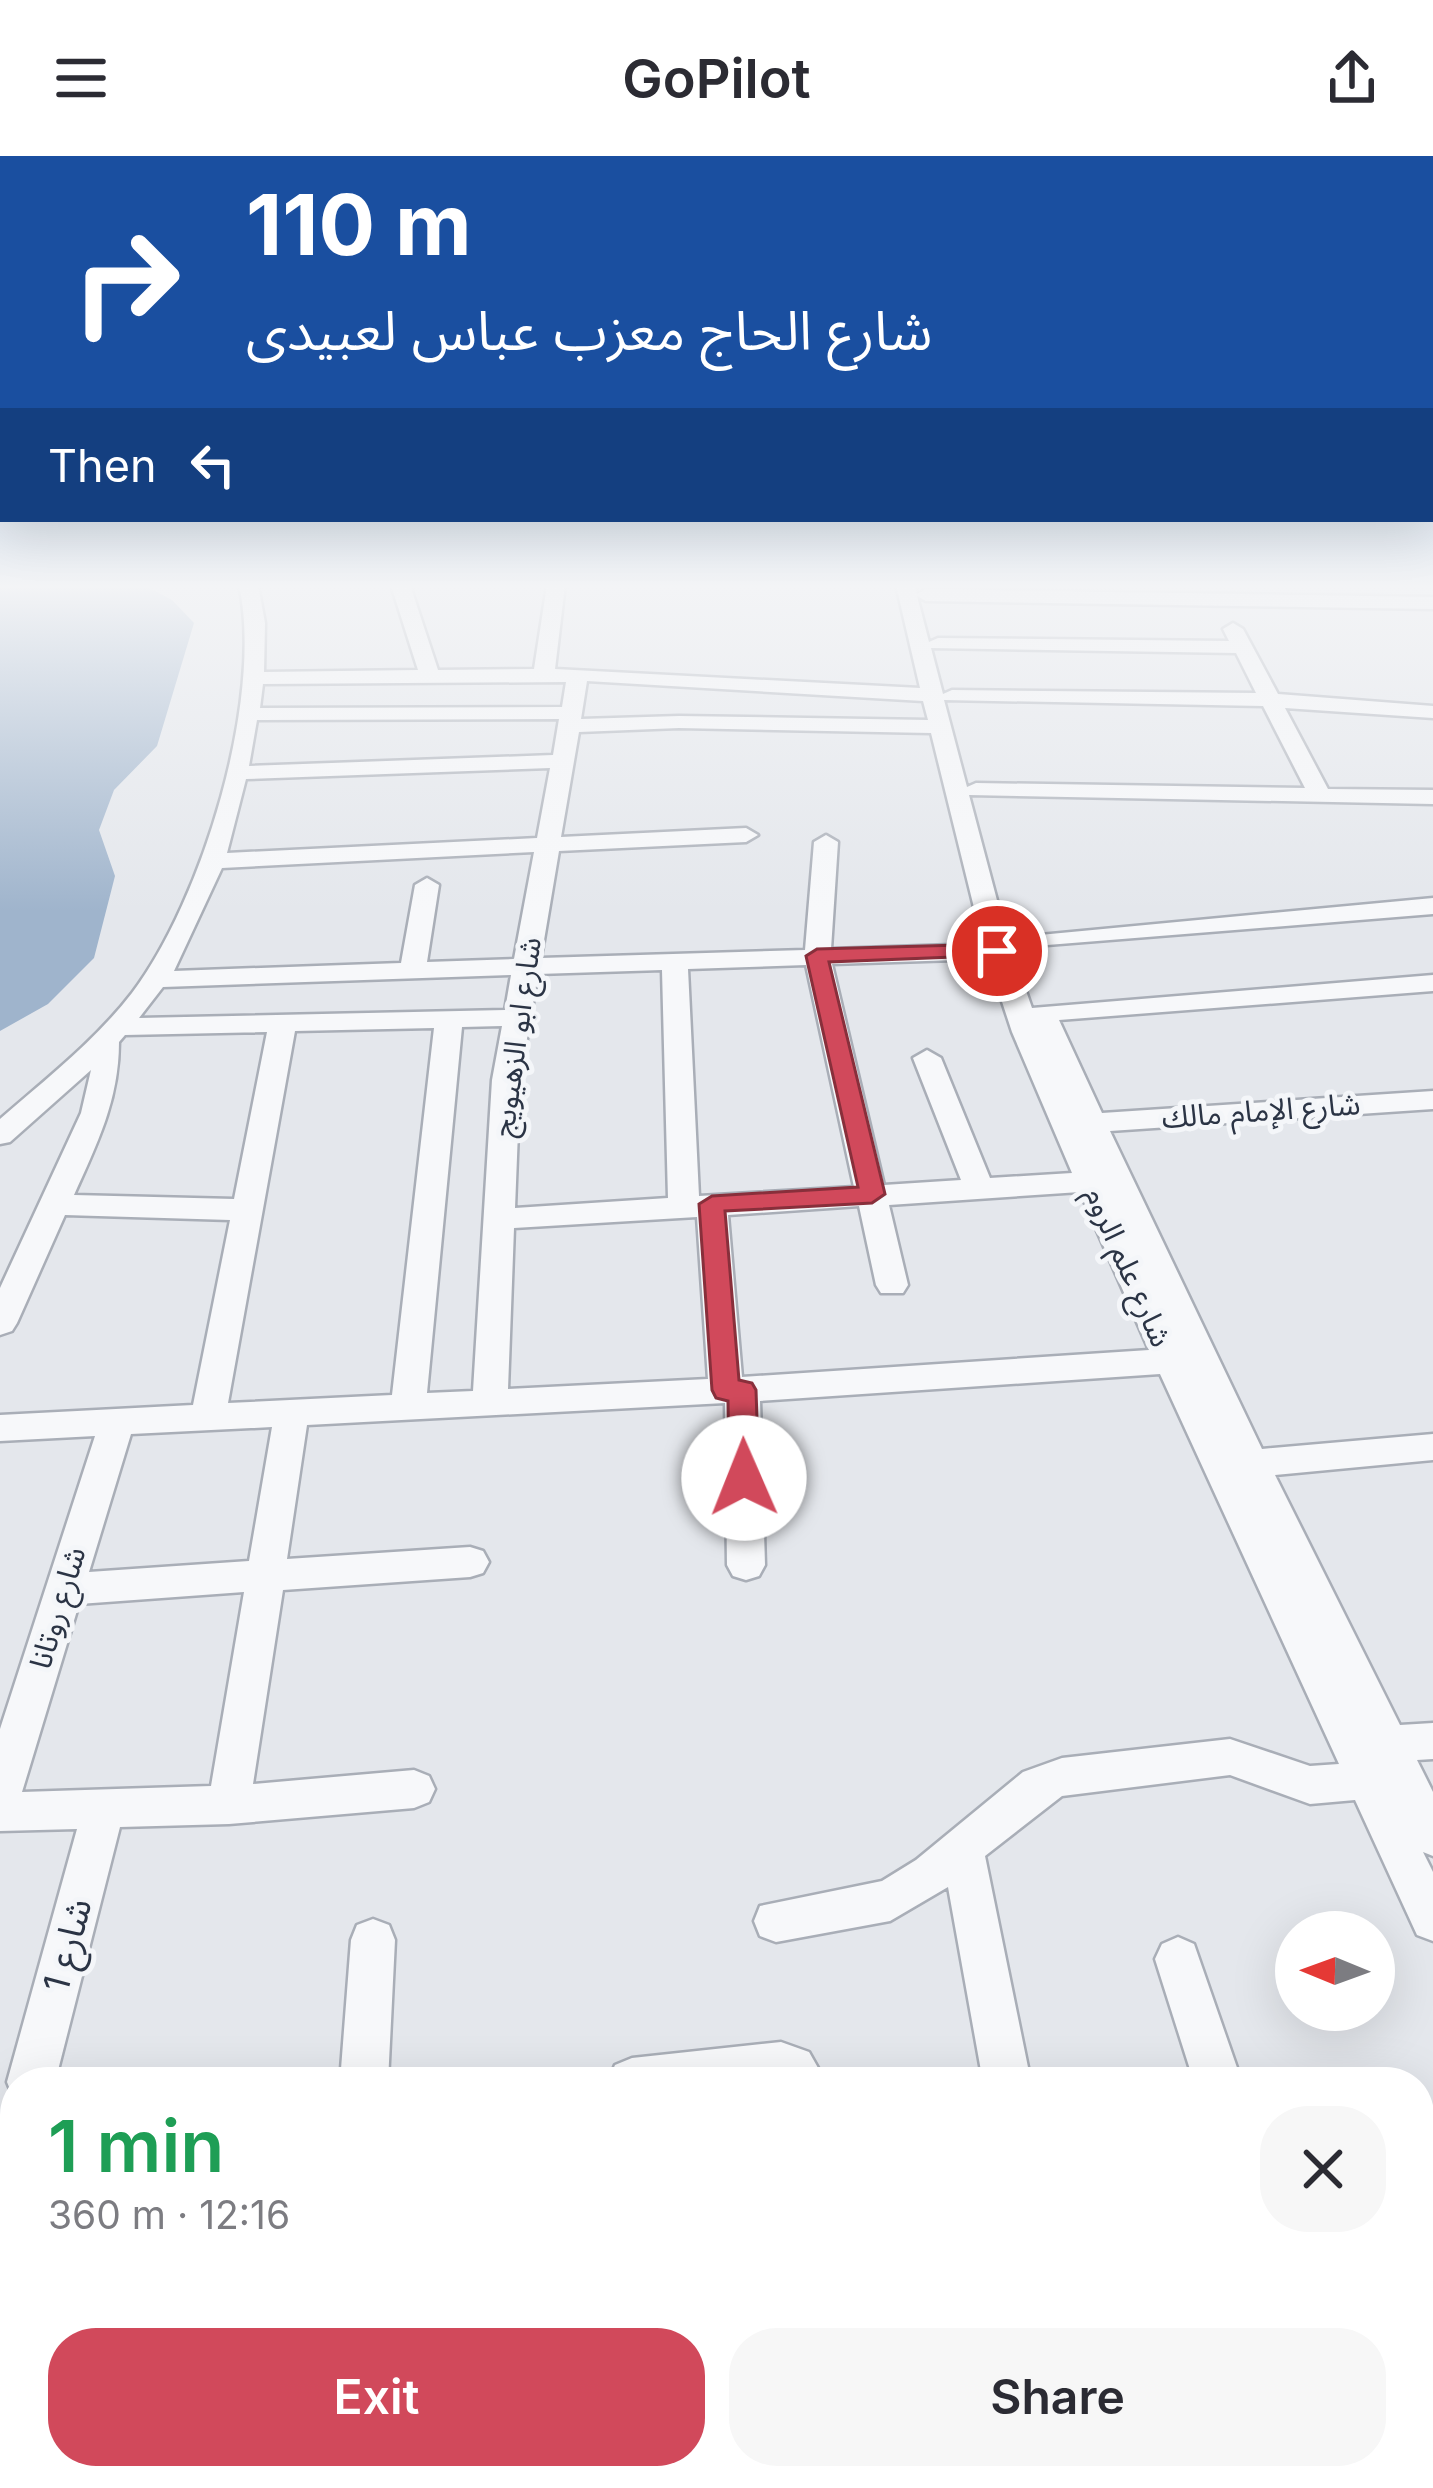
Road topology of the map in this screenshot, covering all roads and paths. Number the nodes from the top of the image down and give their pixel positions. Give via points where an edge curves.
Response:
1 (232, 694) edge
2 (251, 694) edge
3 (388, 694) edge
4 (431, 694) edge
5 (487, 694) edge
6 (575, 694) edge
7 (671, 694) edge
8 (828, 694) edge
9 (938, 694) edge
10 (940, 694) edge
11 (1266, 694) edge
12 (1269, 700) junction
13 (940, 706) junction
14 (1433, 712) edge
15 (384, 713) junction
16 (248, 714) junction
17 (571, 720) junction
18 (668, 723) junction
19 (483, 739) junction
20 (427, 741) junction
21 (563, 760) junction
22 (237, 773) junction
23 (976, 790) junction
24 (1433, 797) edge
25 (1322, 798) junction
26 (746, 835) dead end
27 (826, 842) dead end
28 (548, 845) junction
29 (982, 852) junction
30 (213, 861) junction
31 (427, 885) dead end
32 (1433, 906) edge
33 (1007, 946) junction
34 (817, 956) junction
35 (675, 961) junction
36 (524, 964) junction
37 (413, 968) junction
38 (157, 979) junction
39 (1433, 983) edge
40 (1042, 1013) junction
41 (514, 1018) junction
42 (449, 1020) junction
43 (284, 1022) junction
44 (100, 1038) junction
45 (927, 1058) dead end
46 (1433, 1100) edge
47 (0, 1106) edge
48 (1089, 1123) junction
49 (0, 1135) edge
50 (1089, 1182) junction
51 (979, 1188) junction
52 (872, 1194) junction
53 (52, 1205) junction
54 (698, 1205) junction
55 (247, 1210) junction
56 (497, 1219) junction
57 (892, 1285) dead end
58 (1155, 1297) junction
59 (0, 1323) edge
60 (1171, 1361) junction
61 (734, 1390) junction
62 (490, 1402) junction
63 (408, 1407) junction
64 (292, 1412) junction
65 (208, 1417) junction
66 (117, 1422) junction
67 (0, 1428) edge
68 (1433, 1447) edge
69 (1251, 1464) junction
70 (470, 1562) dead end
71 (746, 1564) dead end
72 (264, 1577) junction
73 (64, 1589) junction
74 (1433, 1741) edge
75 (1378, 1762) junction
76 (414, 1789) dead end
77 (0, 1794) edge
78 (229, 1804) junction
79 (104, 1808) junction
80 (0, 1812) edge
81 (1421, 1838) edge
82 (962, 1848) junction
83 (1433, 1920) edge
84 (776, 1921) dead end
85 (373, 1940) dead end
86 (1178, 1958) dead end
87 (35, 2067) edge
88 (365, 2067) edge
89 (1004, 2067) edge
90 (1213, 2067) edge

1 - 44 street via 194,861
2 - 16 street
3 - 15 street
4 - 20 street
5 - 19 street
6 - 17 street, شارع ابو الزهيويج
7 - 18 street
8 - 13 street
9 - 13 street, شارع علم الروم
10 - 13 street, شارع علم الروم
11 - 12 street
12 - 13 street
12 - 14 street
12 - 25 street
13 - 18 street
13 - 23 street, شارع علم الروم
13 - 29 street, شارع علم الروم
15 - 16 street
15 - 20 street
16 - 22 street
17 - 18 street
17 - 19 street
17 - 21 street, شارع ابو الزهيويج
19 - 20 street
19 - 20 street
19 - 21 street
20 - 22 street
21 - 28 street, شارع ابو الزهيويج
22 - 30 street
23 - 25 street
23 - 29 street, شارع علم الروم
24 - 25 street
26 - 28 street
27 - 34 street
28 - 30 street
28 - 36 street, شارع ابو الزهيويج
29 - 33 street, شارع علم الروم
30 - 38 street
31 - 37 street
32 - 33 street
33 - 34 street
33 - 40 street, شارع علم الروم
33 - 50 street, شارع علم الروم via 1043,1077
34 - 35 street
34 - 52 street
35 - 36 street
35 - 54 street
36 - 37 street
36 - 41 street, شارع ابو الزهيويج
37 - 38 street
38 - 44 street
39 - 40 street
40 - 48 street, شارع علم الروم
41 - 42 street
41 - 56 street, شارع ابو الزهيويج
42 - 43 street
42 - 63 street
43 - 44 street
43 - 55 street
44 - 47 street
44 - 49 street
44 - 53 street via 105,1079 96,1113
45 - 51 street
46 - 48 street, شارع الإمام مالك
48 - 58 street, شارع علم الروم
50 - 51 street
50 - 58 street, شارع علم الروم
51 - 52 street
52 - 54 street
52 - 57 street
53 - 55 street
53 - 59 street
54 - 56 street
54 - 61 street
55 - 65 street
56 - 62 street, شارع ابو الزهيويج
58 - 60 street, شارع علم الروم
58 - 69 street, شارع علم الروم
60 - 61 street
60 - 75 street, شارع علم الروم
61 - 62 street
61 - 71 street
62 - 63 street
63 - 64 street
64 - 65 street
64 - 72 street
65 - 66 street
66 - 67 street
66 - 73 street, شارع روتانا
68 - 69 street
69 - 75 street, شارع علم الروم
70 - 72 street
72 - 73 street
72 - 78 street
73 - 77 street, شارع روتانا
74 - 75 street
75 - 81 street, شارع علم الروم
75 - 82 street via 1310,1785 1230,1757 1062,1777 1038,1785
76 - 78 street
78 - 79 street
79 - 80 street
79 - 87 street, شارع 1
81 - 83 street, شارع علم الروم
82 - 84 street via 890,1900
82 - 89 street
85 - 88 street
86 - 90 street

